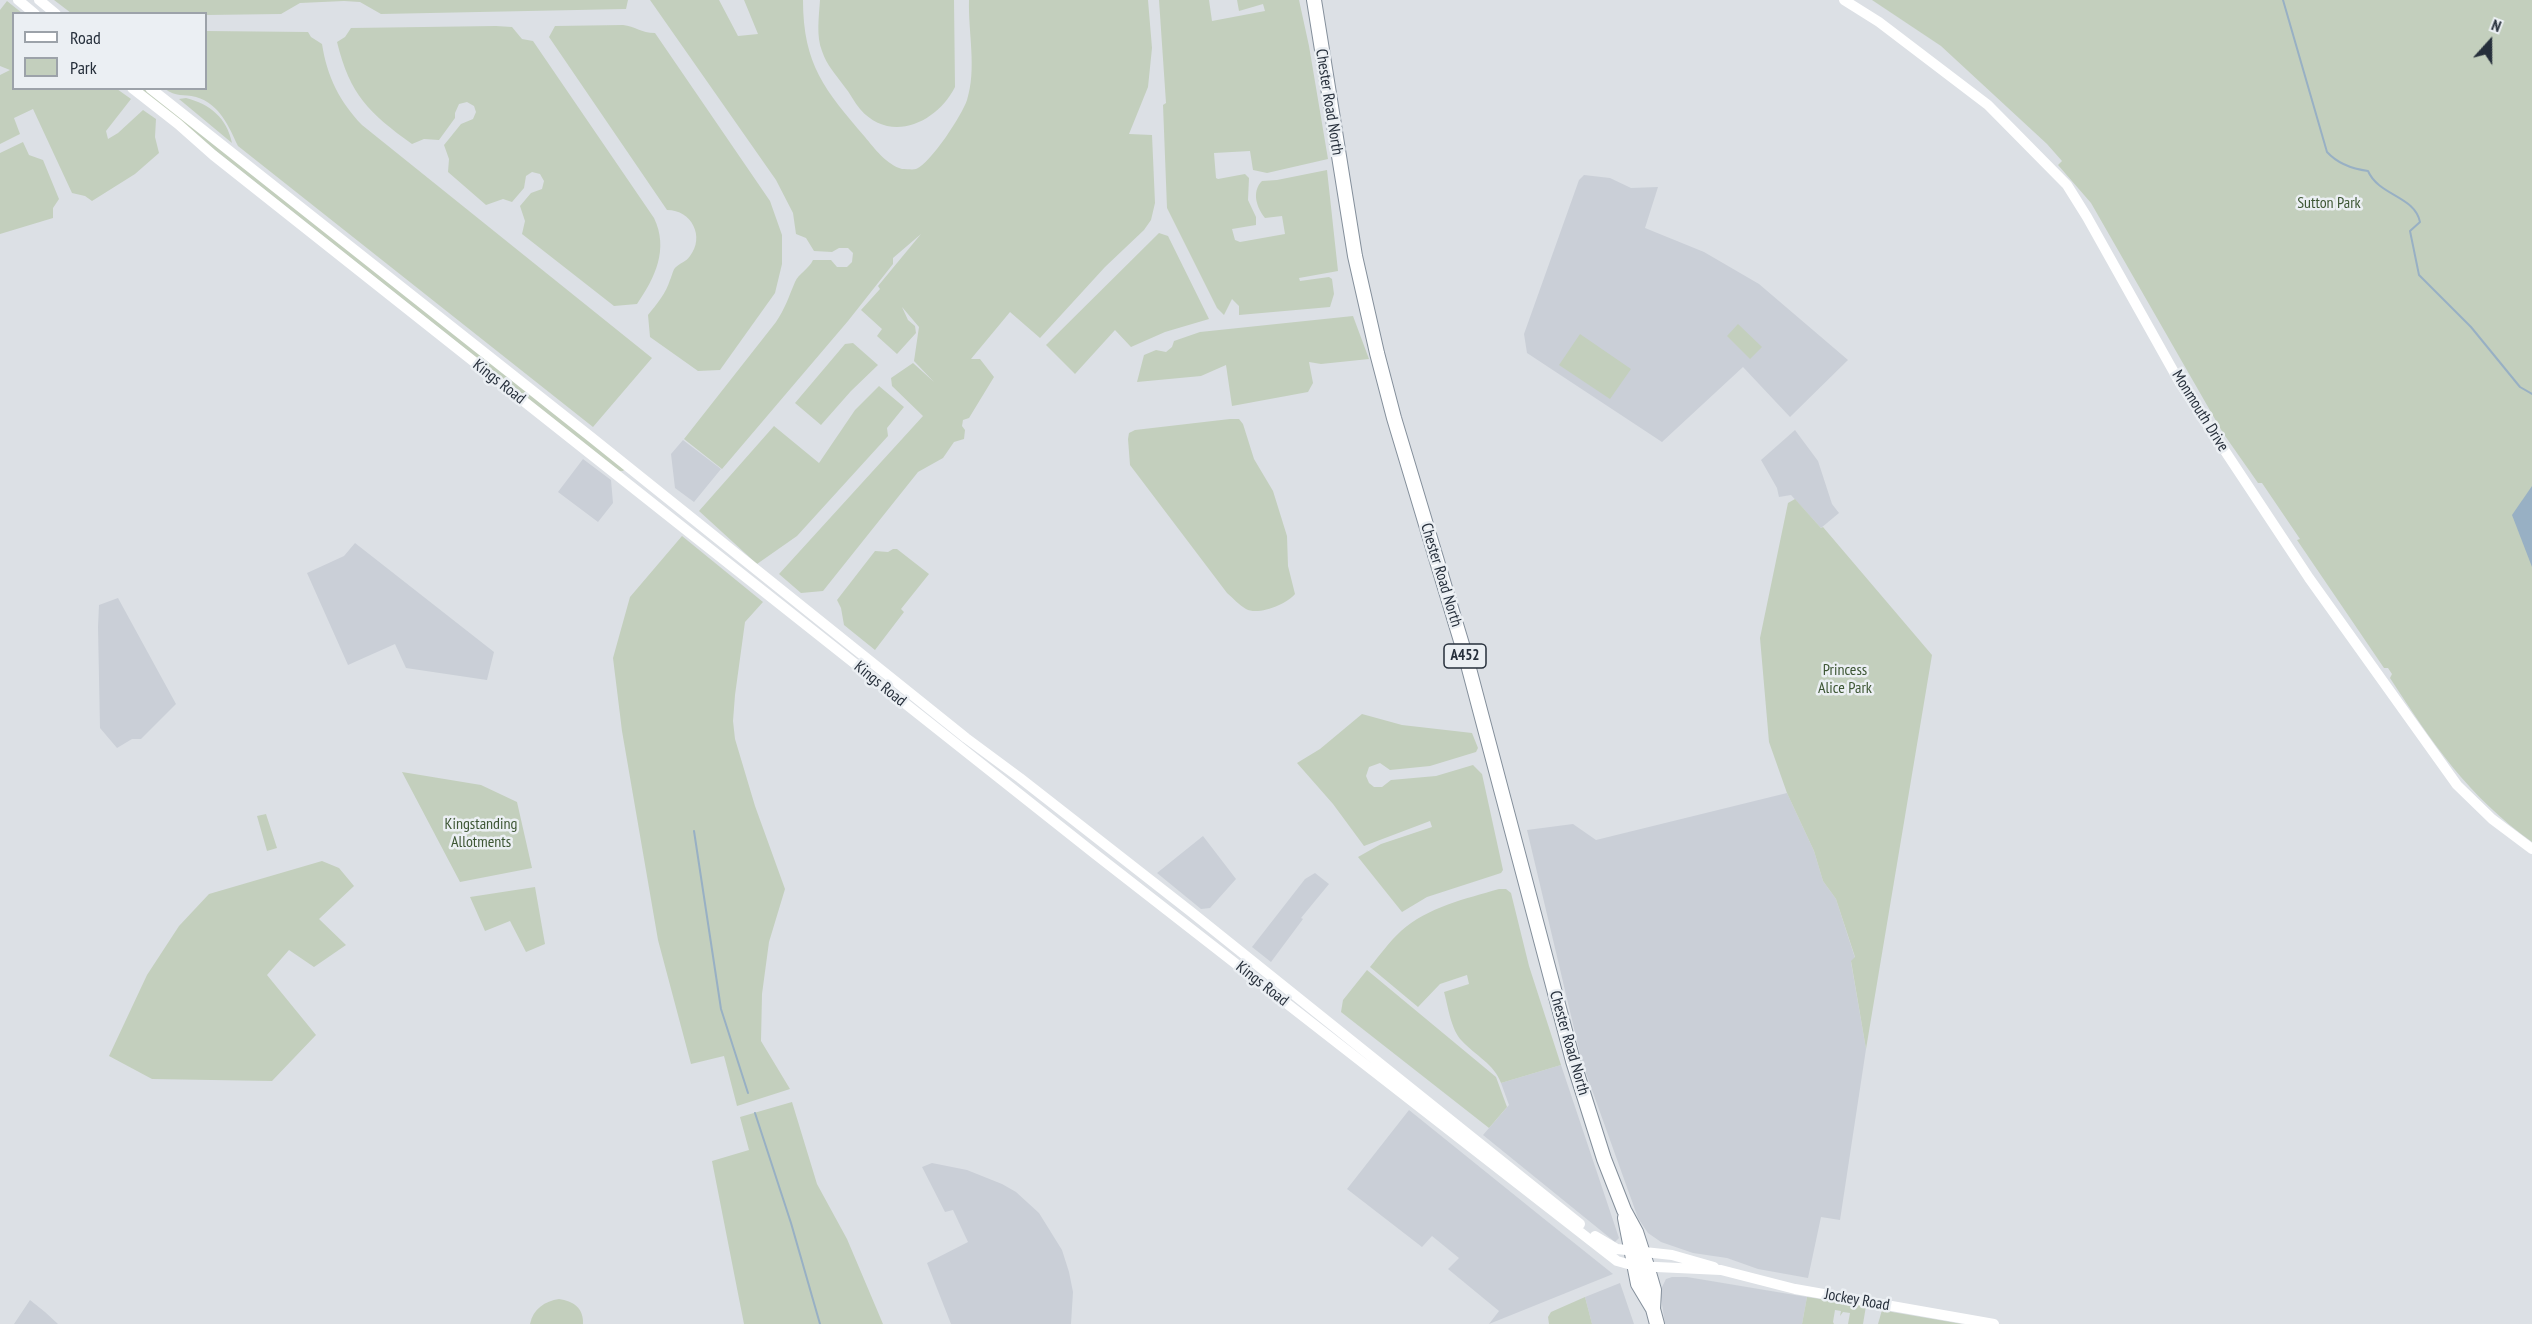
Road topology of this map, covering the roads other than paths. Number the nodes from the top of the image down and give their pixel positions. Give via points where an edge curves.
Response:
1 (18, 0) edge
2 (39, 0) edge
3 (1304, 0) edge
4 (1314, 0) edge
5 (1844, 0) edge
6 (33, 12) edge
7 (54, 12) edge
8 (1319, 35) junction
9 (134, 90) edge
10 (153, 90) edge
11 (2532, 849) edge
12 (1639, 1259) junction
13 (1657, 1324) edge
14 (1994, 1324) edge

1 - 6 main road
2 - 7 main road
3 - 8 highway, Chester Road North / A452
4 - 8 highway, Chester Road North / A452
5 - 11 main road, Monmouth Drive via 1880,22 1988,105 2067,186 2180,383 2309,578 2457,784 2492,819
8 - 12 highway, Chester Road North / A452 via 1355,256 1385,384 1467,661 1573,1062 1604,1159 1636,1232
9 - 12 main road, Kings Road via 564,434 1609,1256 1617,1262
10 - 12 main road, Kings Road via 1585,1228 1612,1247
12 - 13 highway, A452 via 1654,1290
12 - 14 main road, Jockey Road via 1721,1270 1795,1288

